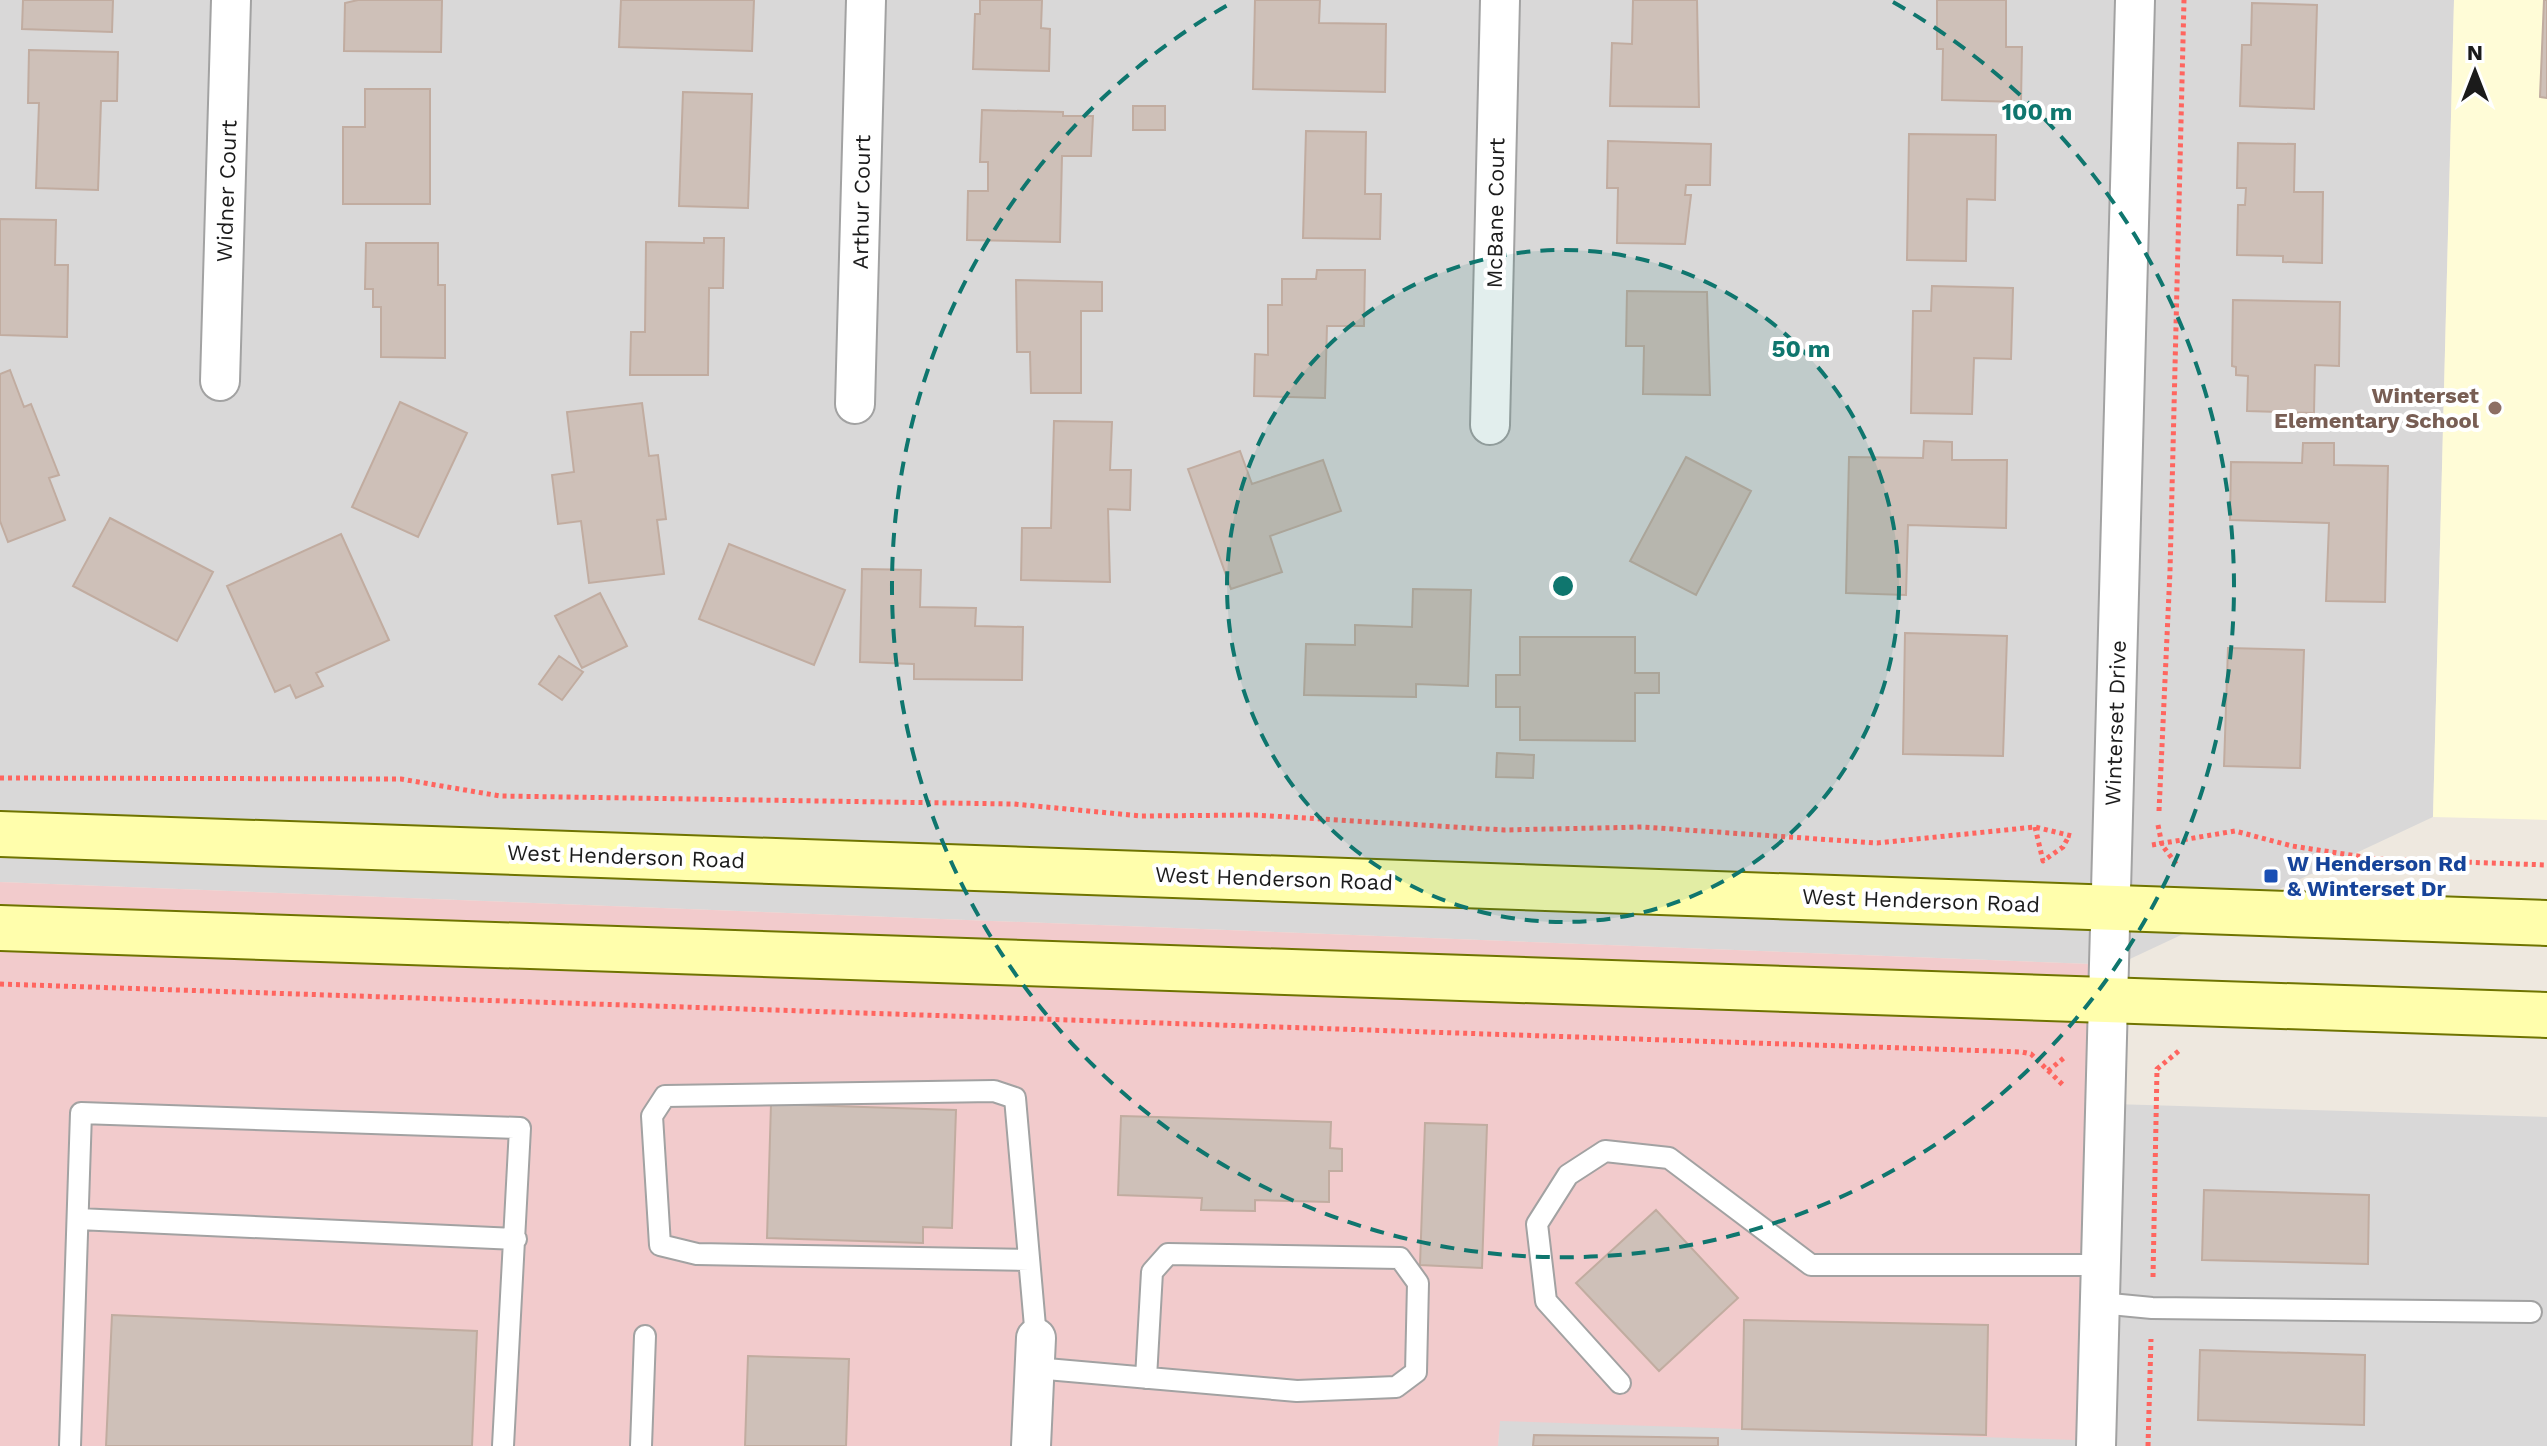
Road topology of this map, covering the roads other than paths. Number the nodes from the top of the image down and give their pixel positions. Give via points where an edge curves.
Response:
1 (231, 0) edge
2 (866, 0) edge
3 (1500, 0) edge
4 (2135, 0) edge
5 (220, 381) dead end
6 (855, 404) dead end
7 (1490, 425) dead end
8 (0, 834) edge
9 (2109, 907) junction
10 (2547, 923) edge
11 (0, 928) edge
12 (2106, 1000) junction
13 (2547, 1015) edge
14 (78, 1219) junction
15 (516, 1239) junction
16 (1029, 1260) junction
17 (2100, 1265) junction
18 (2100, 1303) junction
19 (2531, 1312) dead end
20 (645, 1336) dead end
21 (1035, 1353) junction
22 (1146, 1378) junction
23 (1620, 1383) dead end
24 (70, 1446) edge
25 (503, 1446) edge
26 (641, 1446) edge
27 (1031, 1446) edge
28 (2096, 1446) edge

1 - 5 street, Widner Court
2 - 6 street, Arthur Court
3 - 7 street, McBane Court
4 - 9 street, Winterset Drive
8 - 9 main road, West Henderson Road
9 - 10 main road, West Henderson Road
9 - 12 street, Winterset Drive
11 - 12 main road
12 - 13 main road
12 - 17 street, Winterset Drive
14 - 15 lane
14 - 15 lane via 81,1113 520,1128
14 - 24 lane
15 - 25 lane
16 - 16 lane via 1015,1098 994,1091 665,1096 652,1116 660,1245 697,1254
16 - 21 lane
17 - 18 street, Winterset Drive
17 - 23 lane via 1811,1265 1669,1158 1605,1151 1568,1175 1537,1224 1546,1301
18 - 19 lane
18 - 28 street, Winterset Drive
20 - 26 lane
21 - 22 lane
21 - 27 street
22 - 22 lane via 1297,1391 1396,1387 1416,1372 1418,1283 1400,1258 1168,1254 1152,1272

